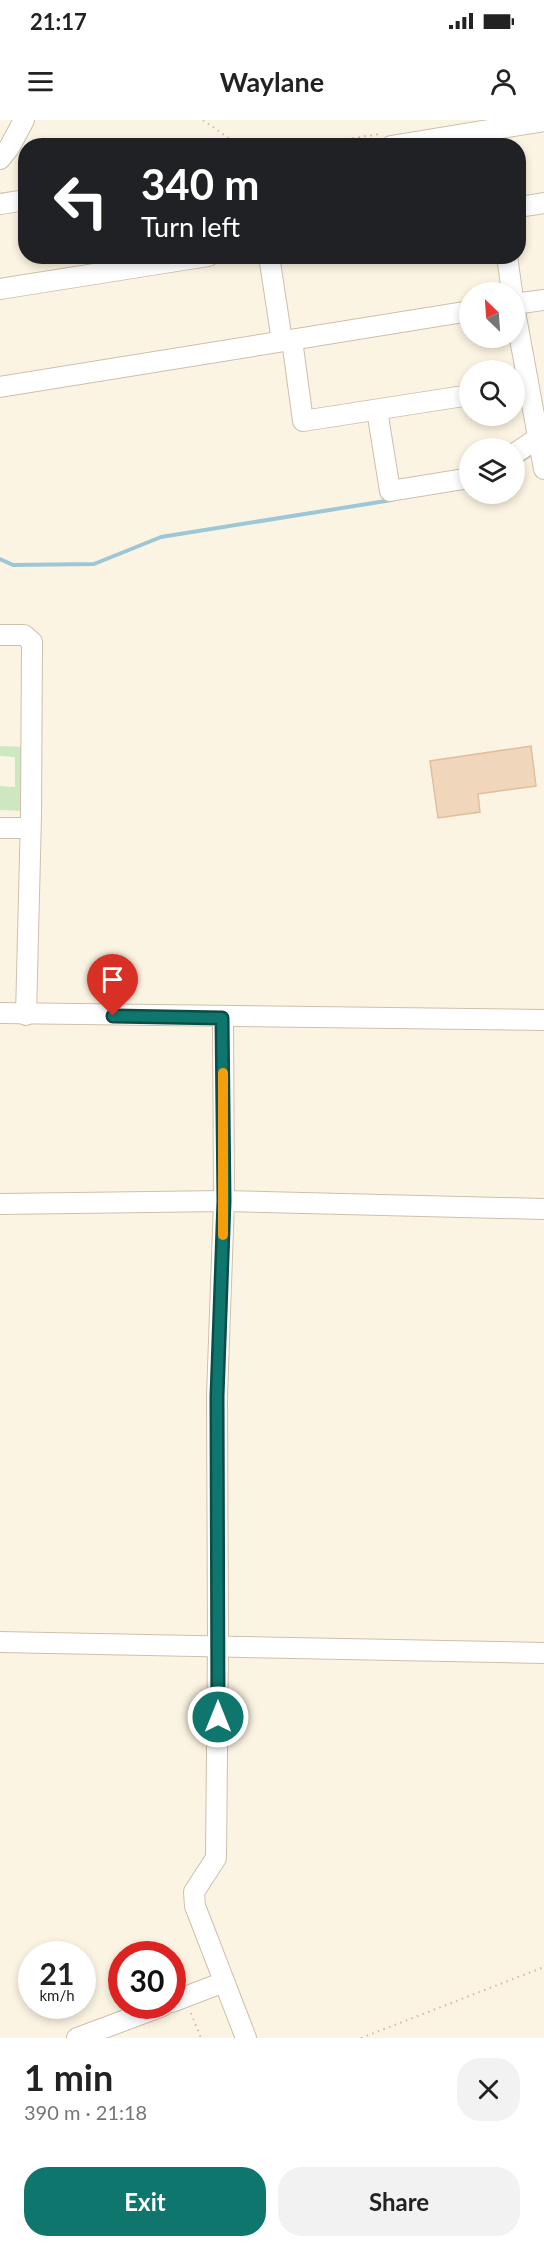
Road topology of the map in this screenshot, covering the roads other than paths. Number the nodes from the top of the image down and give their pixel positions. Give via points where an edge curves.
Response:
1 (24, 120) edge
2 (544, 122) edge
3 (485, 132) edge
4 (445, 138) edge
5 (0, 159) edge
6 (18, 201) edge
7 (544, 203) edge
8 (0, 204) edge
9 (526, 206) edge
10 (158, 264) edge
11 (271, 264) edge
12 (508, 264) edge
13 (511, 282) edge
14 (0, 289) edge
15 (544, 300) edge
16 (525, 303) edge
17 (459, 313) edge
18 (287, 340) junction
19 (522, 348) edge
20 (529, 386) edge
21 (0, 387) edge
22 (459, 397) edge
23 (377, 410) junction
24 (541, 450) edge
25 (525, 452) edge
26 (459, 480) edge
27 (0, 634) edge
28 (0, 828) edge
29 (30, 828) junction
30 (0, 1013) edge
31 (26, 1015) junction
32 (222, 1018) junction
33 (544, 1020) edge
34 (224, 1201) junction
35 (0, 1204) edge
36 (544, 1209) edge
37 (0, 1642) edge
38 (218, 1646) junction
39 (544, 1653) edge
40 (224, 1982) junction
41 (186, 1996) edge
42 (128, 2019) edge
43 (77, 2038) edge
44 (246, 2038) edge

1 - 5 street
2 - 3 street
3 - 4 street
6 - 8 street
7 - 9 street
10 - 14 street
11 - 18 street
12 - 13 street
15 - 16 street
17 - 18 street
18 - 21 street
18 - 23 street via 303,421
19 - 20 street
20 - 24 street
22 - 23 street
23 - 26 street via 390,490
24 - 25 street
27 - 29 street via 24,635 32,642
28 - 29 street
29 - 31 street
30 - 31 street
31 - 32 street
32 - 33 street
32 - 34 street
34 - 35 street
34 - 36 street
34 - 38 street via 217,1396
37 - 38 street
38 - 39 street
38 - 40 street via 216,1858 194,1892 195,1906
40 - 41 street
40 - 44 street
42 - 43 street

